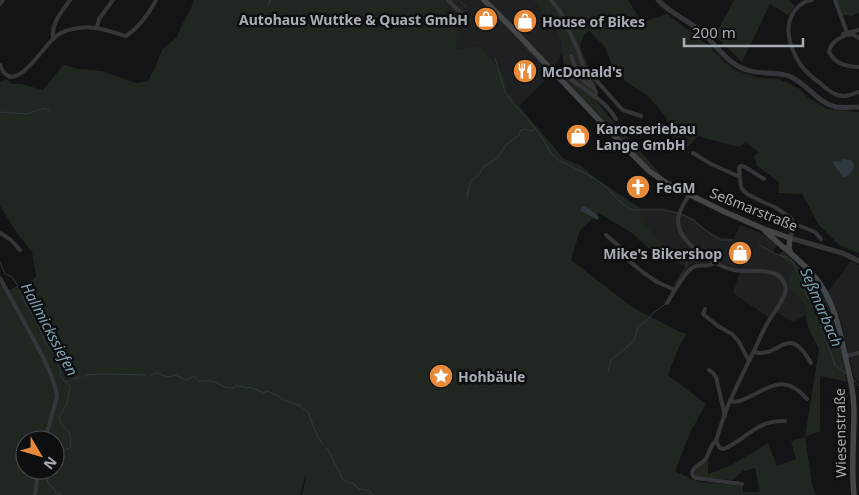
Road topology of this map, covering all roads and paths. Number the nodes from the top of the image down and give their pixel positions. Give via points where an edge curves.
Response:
1 (2, 0) edge
2 (70, 0) edge
3 (113, 0) edge
4 (156, 0) edge
5 (448, 0) edge
6 (484, 0) edge
7 (551, 0) edge
8 (658, 0) edge
9 (807, 0) edge
10 (812, 0) edge
11 (835, 0) edge
12 (0, 4) edge
13 (468, 20) dead end
14 (97, 27) junction
15 (859, 31) edge
16 (848, 34) junction
17 (859, 38) edge
18 (53, 39) junction
19 (571, 56) dead end
20 (0, 65) edge
21 (859, 67) edge
22 (584, 68) junction
23 (557, 76) junction
24 (594, 88) junction
25 (859, 92) edge
26 (595, 97) junction
27 (859, 107) edge
28 (641, 116) dead end
29 (616, 119) dead end
30 (693, 153) dead end
31 (740, 177) junction
32 (764, 179) dead end
33 (688, 194) junction
34 (794, 224) junction
35 (764, 229) junction
36 (0, 233) edge
37 (606, 235) dead end
38 (790, 238) junction
39 (821, 239) dead end
40 (20, 250) dead end
41 (790, 251) junction
42 (859, 261) edge
43 (715, 263) junction
44 (0, 278) edge
45 (675, 290) junction
46 (668, 303) dead end
47 (705, 309) dead end
48 (754, 352) junction
49 (859, 353) edge
50 (846, 356) junction
51 (749, 361) junction
52 (811, 364) dead end
53 (709, 370) dead end
54 (806, 399) dead end
55 (730, 401) junction
56 (724, 416) junction
57 (784, 421) dead end
58 (48, 430) edge
59 (716, 441) junction
60 (37, 480) edge
61 (742, 484) dead end
62 (36, 495) edge
63 (854, 495) edge

1 - 12 street
2 - 18 street via 54,24
3 - 14 street
4 - 14 street via 148,14 126,36
5 - 13 street
6 - 23 main road, Seßmarstraße
7 - 22 street via 561,13
8 - 27 street via 706,36 737,66 788,76 827,104 842,108
9 - 10 street
9 - 25 street via 794,12 788,25 792,48 801,65 835,94 844,96
11 - 16 street
14 - 18 street via 72,29
15 - 16 street
16 - 17 street
16 - 21 street via 837,39 829,52 836,62
18 - 20 street via 20,74 9,76
19 - 24 street via 582,79
22 - 24 street
22 - 28 street via 620,107
23 - 26 street via 566,75
23 - 33 main road, Seßmarstraße via 649,171
24 - 26 street
26 - 29 street
30 - 31 street
31 - 32 street via 742,166
31 - 34 street via 740,186 747,194 775,207
33 - 35 main road, Seßmarstraße
33 - 43 street via 678,218 680,230 695,249
34 - 38 street
34 - 39 street via 815,232
35 - 38 main road, Seßmarstraße
35 - 41 main road, Wiesenstraße
36 - 40 street
37 - 45 street via 644,273
38 - 41 main road
38 - 42 street, Seßmarstraße
41 - 50 main road, Wiesenstraße via 825,291
43 - 45 street via 689,270
43 - 48 street via 745,272 767,271 782,279 786,286 786,294 767,323
44 - 58 street via 55,386 57,397
45 - 46 street
47 - 51 street via 703,314 732,334
48 - 51 street
48 - 52 street via 761,354 785,343 796,344
49 - 50 street
50 - 63 main road, Wiesenstraße via 854,411
51 - 55 street
53 - 56 street via 716,377
54 - 55 street via 801,392 780,384 740,401
55 - 56 street
56 - 59 street
57 - 59 street via 763,424 726,448 720,448
59 - 61 street via 705,460 693,468 693,476
60 - 62 street

